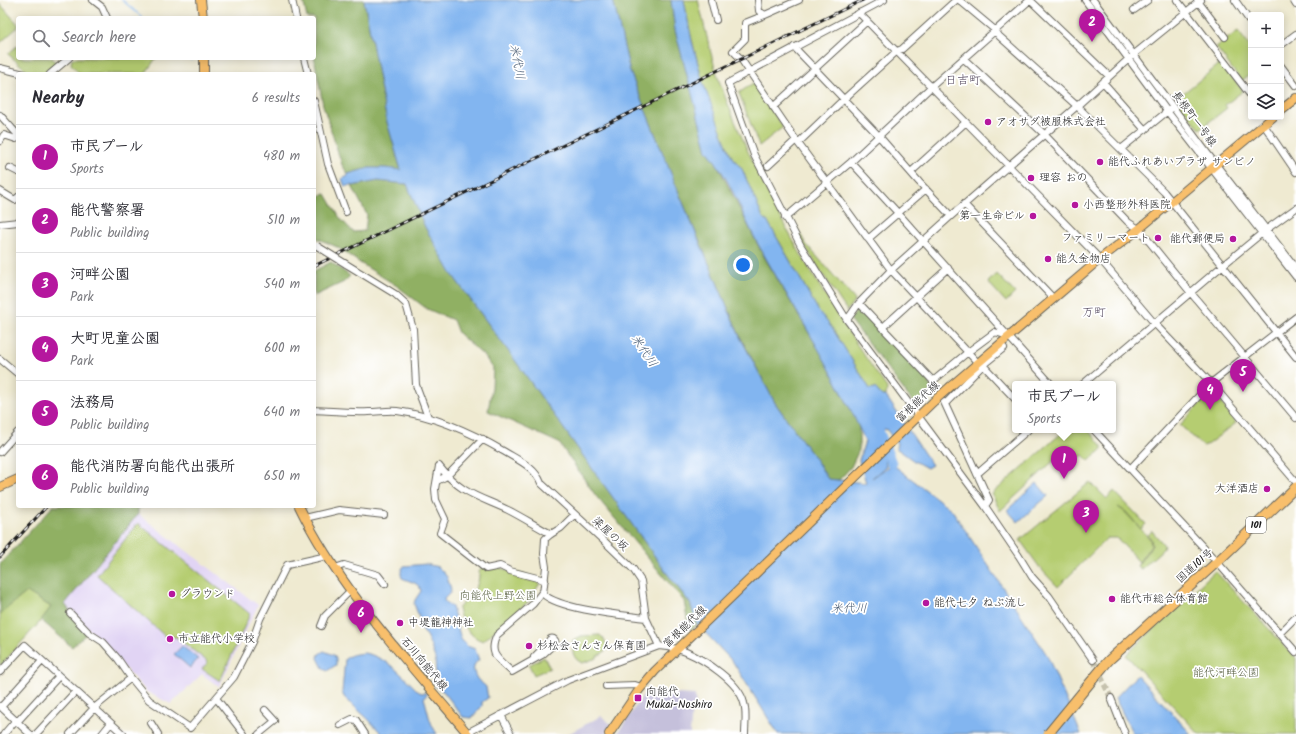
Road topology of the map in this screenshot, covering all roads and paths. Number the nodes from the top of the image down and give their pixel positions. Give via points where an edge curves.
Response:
1 (93, 0) edge
2 (201, 0) edge
3 (292, 0) edge
4 (711, 0) edge
5 (758, 0) edge
6 (799, 0) edge
7 (884, 0) edge
8 (957, 0) edge
9 (1030, 0) edge
10 (1085, 0) edge
11 (1148, 0) edge
12 (1177, 0) edge
13 (1235, 0) edge
14 (1293, 0) edge
15 (1199, 1) edge
16 (1095, 3) edge
17 (1296, 5) edge
18 (1134, 10) dead end
19 (1186, 12) junction
20 (858, 13) junction
21 (765, 15) junction
22 (106, 16) edge
23 (202, 16) edge
24 (296, 16) edge
25 (1248, 19) edge
26 (716, 20) dead end
27 (867, 21) junction
28 (995, 30) junction
29 (1296, 34) edge
30 (1225, 37) dead end
31 (1284, 43) edge
32 (794, 47) junction
33 (897, 51) junction
34 (1131, 57) junction
35 (964, 59) junction
36 (67, 60) edge
37 (204, 60) edge
38 (304, 60) edge
39 (0, 68) edge
40 (815, 70) junction
41 (1284, 70) edge
42 (749, 71) junction
43 (16, 72) edge
44 (52, 72) edge
45 (204, 72) edge
46 (308, 72) edge
47 (1109, 76) junction
48 (1103, 82) junction
49 (1296, 86) edge
50 (931, 87) junction
51 (1248, 92) edge
52 (1296, 98) edge
53 (844, 99) junction
54 (1077, 106) junction
55 (773, 107) junction
56 (1284, 108) edge
57 (1170, 109) junction
58 (316, 110) edge
59 (0, 114) edge
60 (1268, 120) edge
61 (966, 122) junction
62 (1144, 130) junction
63 (16, 134) edge
64 (1044, 134) junction
65 (878, 135) junction
66 (16, 139) edge
67 (0, 141) edge
68 (797, 142) junction
69 (1121, 150) junction
70 (851, 162) junction
71 (768, 166) dead end
72 (1008, 166) junction
73 (1215, 166) junction
74 (10, 168) dead end
75 (16, 171) edge
76 (912, 172) junction
77 (1296, 172) edge
78 (827, 182) junction
79 (926, 189) junction
80 (1, 194) edge
81 (16, 199) edge
82 (1172, 202) junction
83 (964, 204) junction
84 (1296, 208) edge
85 (346, 212) dead end
86 (898, 213) junction
87 (951, 216) junction
88 (786, 218) junction
89 (16, 222) edge
90 (0, 224) edge
91 (1139, 229) junction
92 (1264, 232) junction
93 (868, 239) junction
94 (924, 241) junction
95 (316, 246) edge
96 (1100, 259) junction
97 (1222, 266) junction
98 (948, 268) junction
99 (1296, 268) edge
100 (891, 270) junction
101 (1296, 277) edge
102 (1191, 293) junction
103 (917, 297) junction
104 (1054, 299) junction
105 (859, 303) junction
106 (1296, 317) edge
107 (847, 320) junction
108 (1155, 324) junction
109 (882, 328) junction
110 (1276, 332) junction
111 (1009, 337) junction
112 (1004, 348) dead end
113 (968, 352) junction
114 (1245, 357) junction
115 (1296, 357) edge
116 (0, 359) edge
117 (980, 364) junction
118 (16, 369) edge
119 (1048, 381) edge
120 (1087, 381) edge
121 (1211, 383) junction
122 (1012, 396) edge
123 (316, 410) edge
124 (428, 417) junction
125 (1296, 418) edge
126 (915, 419) junction
127 (1025, 433) edge
128 (1097, 433) edge
129 (16, 434) edge
130 (483, 439) junction
131 (0, 452) edge
132 (1130, 469) junction
133 (977, 474) junction
134 (447, 476) junction
135 (16, 480) edge
136 (437, 481) junction
137 (1296, 482) edge
138 (0, 487) edge
139 (1296, 487) edge
140 (985, 506) junction
141 (300, 508) edge
142 (384, 515) dead end
143 (574, 515) junction
144 (305, 518) junction
145 (551, 534) junction
146 (326, 556) junction
147 (1217, 562) junction
148 (335, 568) junction
149 (545, 580) junction
150 (385, 584) dead end
151 (351, 590) junction
152 (543, 591) junction
153 (70, 612) dead end
154 (1296, 617) edge
155 (646, 618) junction
156 (321, 626) dead end
157 (1279, 634) junction
158 (551, 643) dead end
159 (659, 646) junction
160 (677, 649) junction
161 (1296, 652) edge
162 (1093, 660) tunnel mouth
163 (42, 661) junction
164 (0, 672) edge
165 (59, 676) junction
166 (131, 678) junction
167 (606, 686) dead end
168 (641, 687) junction
169 (76, 691) junction
170 (216, 698) junction
171 (1111, 698) tunnel mouth
172 (0, 706) edge
173 (94, 708) junction
174 (265, 710) dead end
175 (501, 715) junction
176 (16, 721) junction
177 (151, 723) dead end
178 (112, 724) junction
179 (340, 726) dead end
180 (4, 734) edge
181 (30, 734) edge
182 (36, 734) edge
183 (70, 734) edge
184 (102, 734) edge
185 (123, 734) edge
186 (158, 734) edge
187 (244, 734) edge
188 (259, 734) edge
189 (365, 734) edge
190 (467, 734) edge
191 (510, 734) edge
192 (609, 734) edge
193 (745, 734) edge
194 (1048, 734) edge
195 (1125, 734) edge

1 - 22 street via 102,7
2 - 23 main road
3 - 24 street
4 - 26 street
5 - 21 street via 759,11
6 - 21 street
7 - 20 street
8 - 28 street
8 - 33 street
9 - 28 street
9 - 47 street
10 - 16 street, 長根町一号線
11 - 18 street
12 - 19 street
13 - 25 street
14 - 17 street
15 - 19 street
15 - 30 street
16 - 34 street, 長根町一号線
19 - 34 street
19 - 51 street
20 - 27 street
20 - 32 street
21 - 42 street via 744,23 745,39 733,51
27 - 33 street
27 - 40 street
28 - 35 street
28 - 54 street
29 - 31 street
32 - 40 street
32 - 42 street
33 - 50 street
33 - 53 street
34 - 47 street
34 - 57 street, 長根町一号線
35 - 50 street
35 - 64 street
36 - 44 street
37 - 45 main road
38 - 46 street
39 - 43 street
40 - 53 street
40 - 55 street
41 - 49 street
42 - 55 street
42 - 88 street via 728,83 754,155
47 - 48 street
48 - 54 street
48 - 62 street
50 - 61 street
50 - 65 street
52 - 56 main road
53 - 65 street
53 - 68 street
54 - 64 street
54 - 69 street
55 - 68 street
57 - 62 street
57 - 73 street, 長根町一号線
58 - 85 street via 331,175
59 - 63 street
60 - 73 main road, 富根能代線
60 - 77 street
61 - 72 street
61 - 76 street
62 - 69 street
64 - 72 street
64 - 91 street via 1128,222
65 - 70 street
65 - 76 street
66 - 67 street via 4,135
68 - 71 street
68 - 78 street
69 - 82 street
70 - 78 street
70 - 86 street
72 - 83 street
72 - 96 street
73 - 82 main road, 富根能代線
73 - 92 street, 長根町一号線
74 - 75 street
76 - 79 street
78 - 88 street
78 - 93 street
79 - 86 street
79 - 87 street
80 - 81 street
82 - 91 main road, 富根能代線
82 - 97 street
83 - 87 street
83 - 104 street
84 - 92 street
86 - 93 street
86 - 94 street
87 - 94 street
88 - 107 street
89 - 90 street
91 - 96 main road, 富根能代線
91 - 102 street
92 - 97 street
92 - 99 street
92 - 101 street
93 - 100 street
94 - 98 street
94 - 100 street
95 - 124 street, bridge via 395,294 406,304 413,329 416,385
96 - 104 main road, 富根能代線
96 - 108 street
97 - 102 street
97 - 110 street
98 - 103 street
98 - 111 street
100 - 103 street
100 - 105 street
102 - 108 street
102 - 114 street
103 - 109 street
103 - 113 street
104 - 111 main road, 富根能代線
105 - 107 street
105 - 109 street
106 - 110 street
107 - 126 street
108 - 120 street
108 - 121 street
109 - 113 street via 934,383
110 - 114 street
110 - 115 street
111 - 113 street via 995,332
111 - 117 main road, 富根能代線
111 - 119 street
112 - 117 street
113 - 117 street
114 - 121 street
114 - 125 street
116 - 118 street
117 - 122 street
117 - 126 main road, 富根能代線, bridge
117 - 133 street via 944,403
121 - 132 street
121 - 137 street
123 - 124 street, 梁屋の坂 via 395,411
124 - 130 street, 梁屋の坂
126 - 140 street
126 - 160 main road, 富根能代線
127 - 133 street
128 - 132 street
129 - 131 street
130 - 134 street
130 - 143 street, 梁屋の坂 via 532,469 540,483
132 - 147 street
133 - 140 street via 988,500
134 - 136 street
134 - 136 street via 439,466
134 - 145 street via 468,493 507,510
135 - 138 main road
136 - 149 street via 436,500 446,519 440,533 486,568 500,566
139 - 147 highway, 国道101号 / 101
140 - 162 street via 1032,577 1049,596
141 - 144 main road, 石川向能代線
142 - 144 street via 339,510
143 - 145 street
143 - 155 street, 梁屋の坂 via 623,560 641,581
144 - 146 main road, 石川向能代線
145 - 149 street via 546,540 544,554
146 - 148 main road, 石川向能代線
146 - 170 street via 287,565 260,619 242,664
147 - 157 street
147 - 194 highway, 国道101号 / 101, bridge via 1102,667
148 - 150 street via 344,565 378,575
148 - 151 main road, 石川向能代線
149 - 152 street
151 - 156 street via 325,616
151 - 190 main road, 石川向能代線
152 - 155 street via 548,598 565,606
152 - 158 street via 533,604 500,631 493,646 495,656 511,671
153 - 166 street via 89,634 103,642
154 - 157 street
155 - 159 street, 梁屋の坂
157 - 161 street
159 - 160 street
159 - 175 street via 568,680
160 - 168 main road, 富根能代線
160 - 193 street via 718,670 728,679 744,703
163 - 164 street via 25,645
163 - 165 street
163 - 172 street
165 - 169 street
165 - 176 street
166 - 170 street via 149,700 190,728
166 - 173 street
167 - 168 street
168 - 192 main road, 富根能代線
169 - 173 street
169 - 182 street
170 - 187 street
171 - 195 street
172 - 176 street
173 - 178 street
173 - 183 street
174 - 188 street via 275,720
175 - 190 street
175 - 191 street
176 - 180 street
176 - 181 street
177 - 186 street
178 - 184 street
178 - 185 street
179 - 189 street via 352,719 356,720

